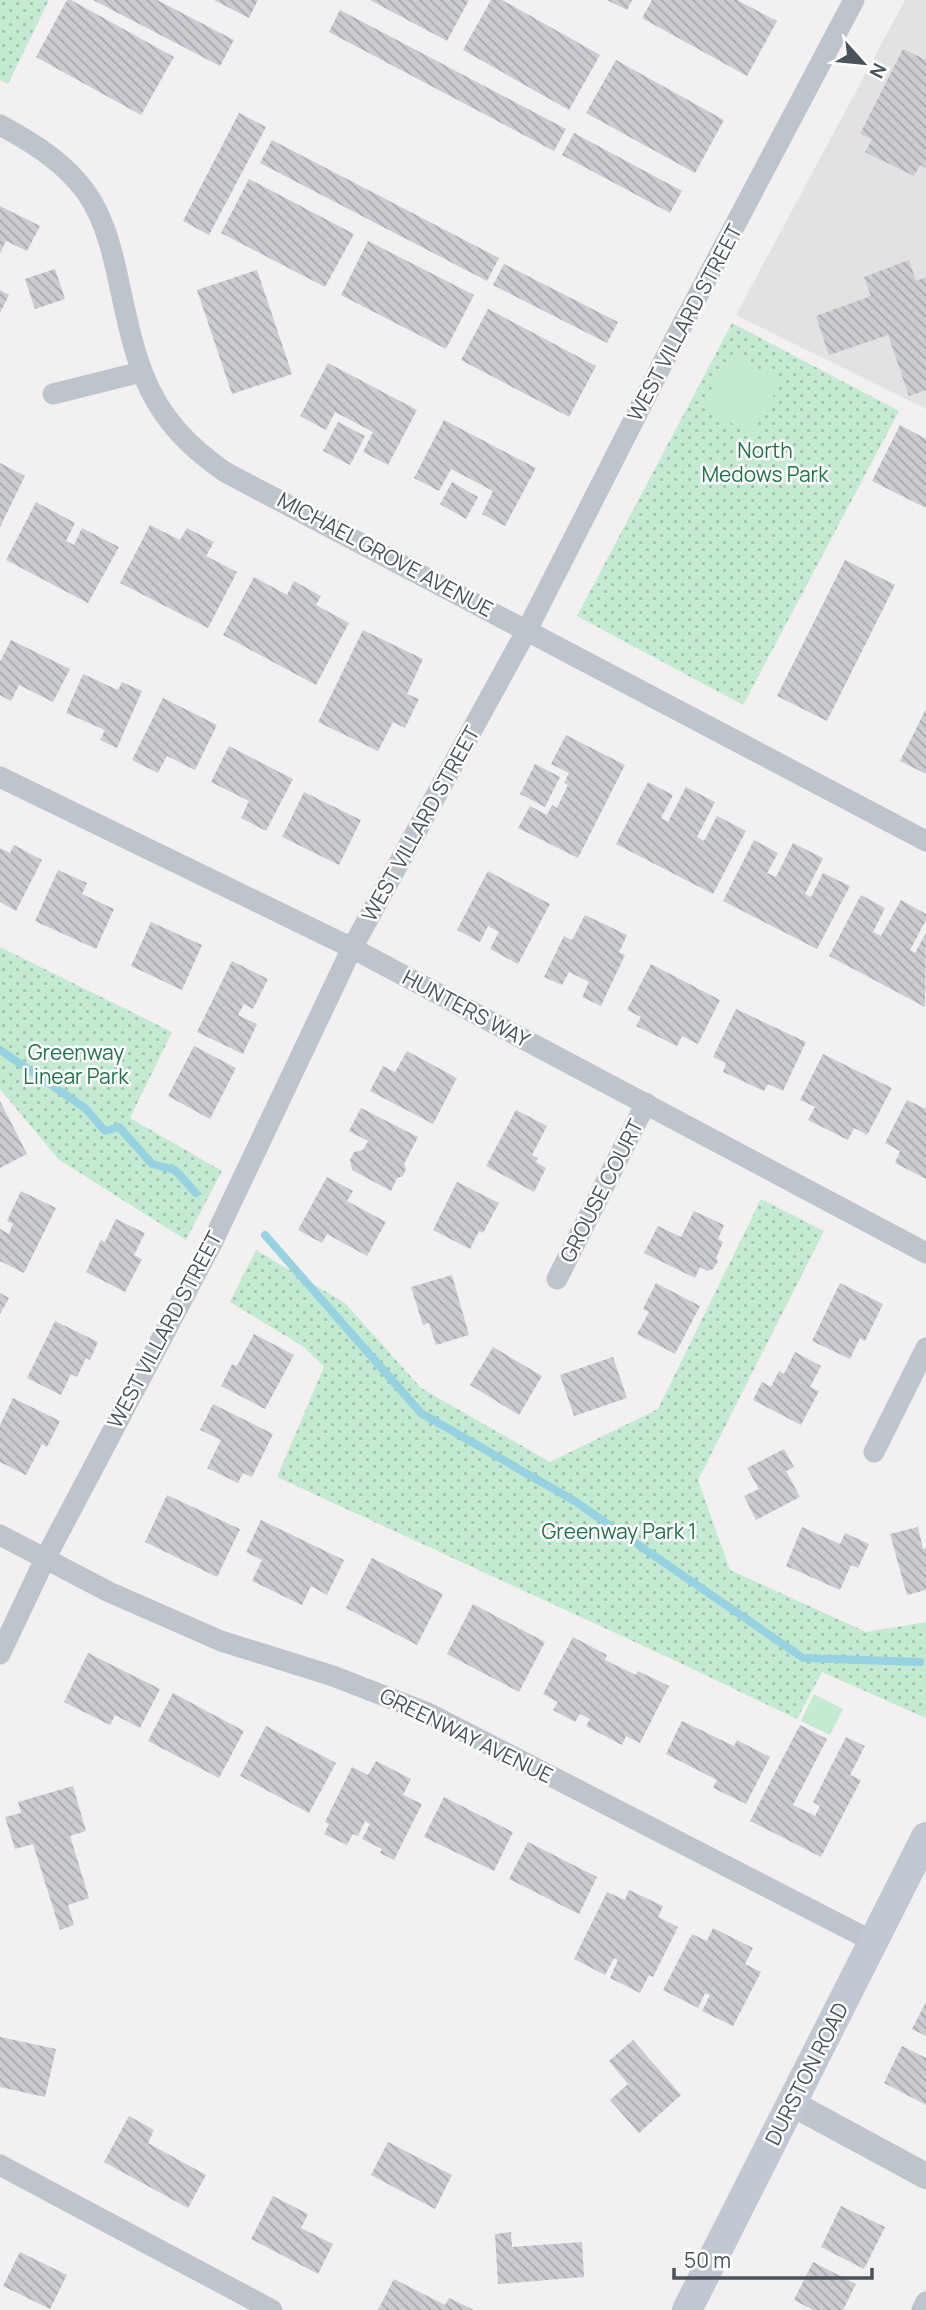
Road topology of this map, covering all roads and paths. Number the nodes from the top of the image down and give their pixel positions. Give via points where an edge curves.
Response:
1 (854, 0) edge
2 (0, 125) edge
3 (141, 372) junction
4 (53, 394) dead end
5 (527, 630) junction
6 (0, 777) edge
7 (926, 841) edge
8 (352, 948) junction
9 (646, 1104) junction
10 (926, 1253) edge
11 (557, 1279) dead end
12 (926, 1348) edge
13 (874, 1452) dead end
14 (0, 1535) edge
15 (45, 1559) junction
16 (0, 1654) edge
17 (926, 1837) edge
18 (874, 1942) junction
19 (791, 2103) junction
20 (0, 2165) edge
21 (926, 2176) edge
22 (926, 2302) edge
23 (272, 2310) edge
24 (687, 2310) edge
25 (922, 2310) edge

1 - 5 street, WEST VILLARD STREET
2 - 3 street, MICHAEL GROVE AVENUE via 52,157 90,198 112,252
3 - 4 street
3 - 5 street, MICHAEL GROVE AVENUE via 150,394 185,439 225,472
5 - 7 street, MICHAEL GROVE AVENUE
5 - 8 street, WEST VILLARD STREET
6 - 8 street, HUNTERS WAY
8 - 9 street, HUNTERS WAY
8 - 15 street, WEST VILLARD STREET via 213,1241
9 - 10 street, HUNTERS WAY
9 - 11 street, GROUSE COURT
12 - 13 street
14 - 15 street, GREENWAY AVENUE
15 - 16 street, WEST VILLARD STREET
15 - 18 street, GREENWAY AVENUE via 221,1641 333,1676 428,1713
17 - 18 main road, DURSTON ROAD
18 - 19 main road, DURSTON ROAD
19 - 21 street
19 - 24 main road, DURSTON ROAD
20 - 23 street
22 - 25 street

